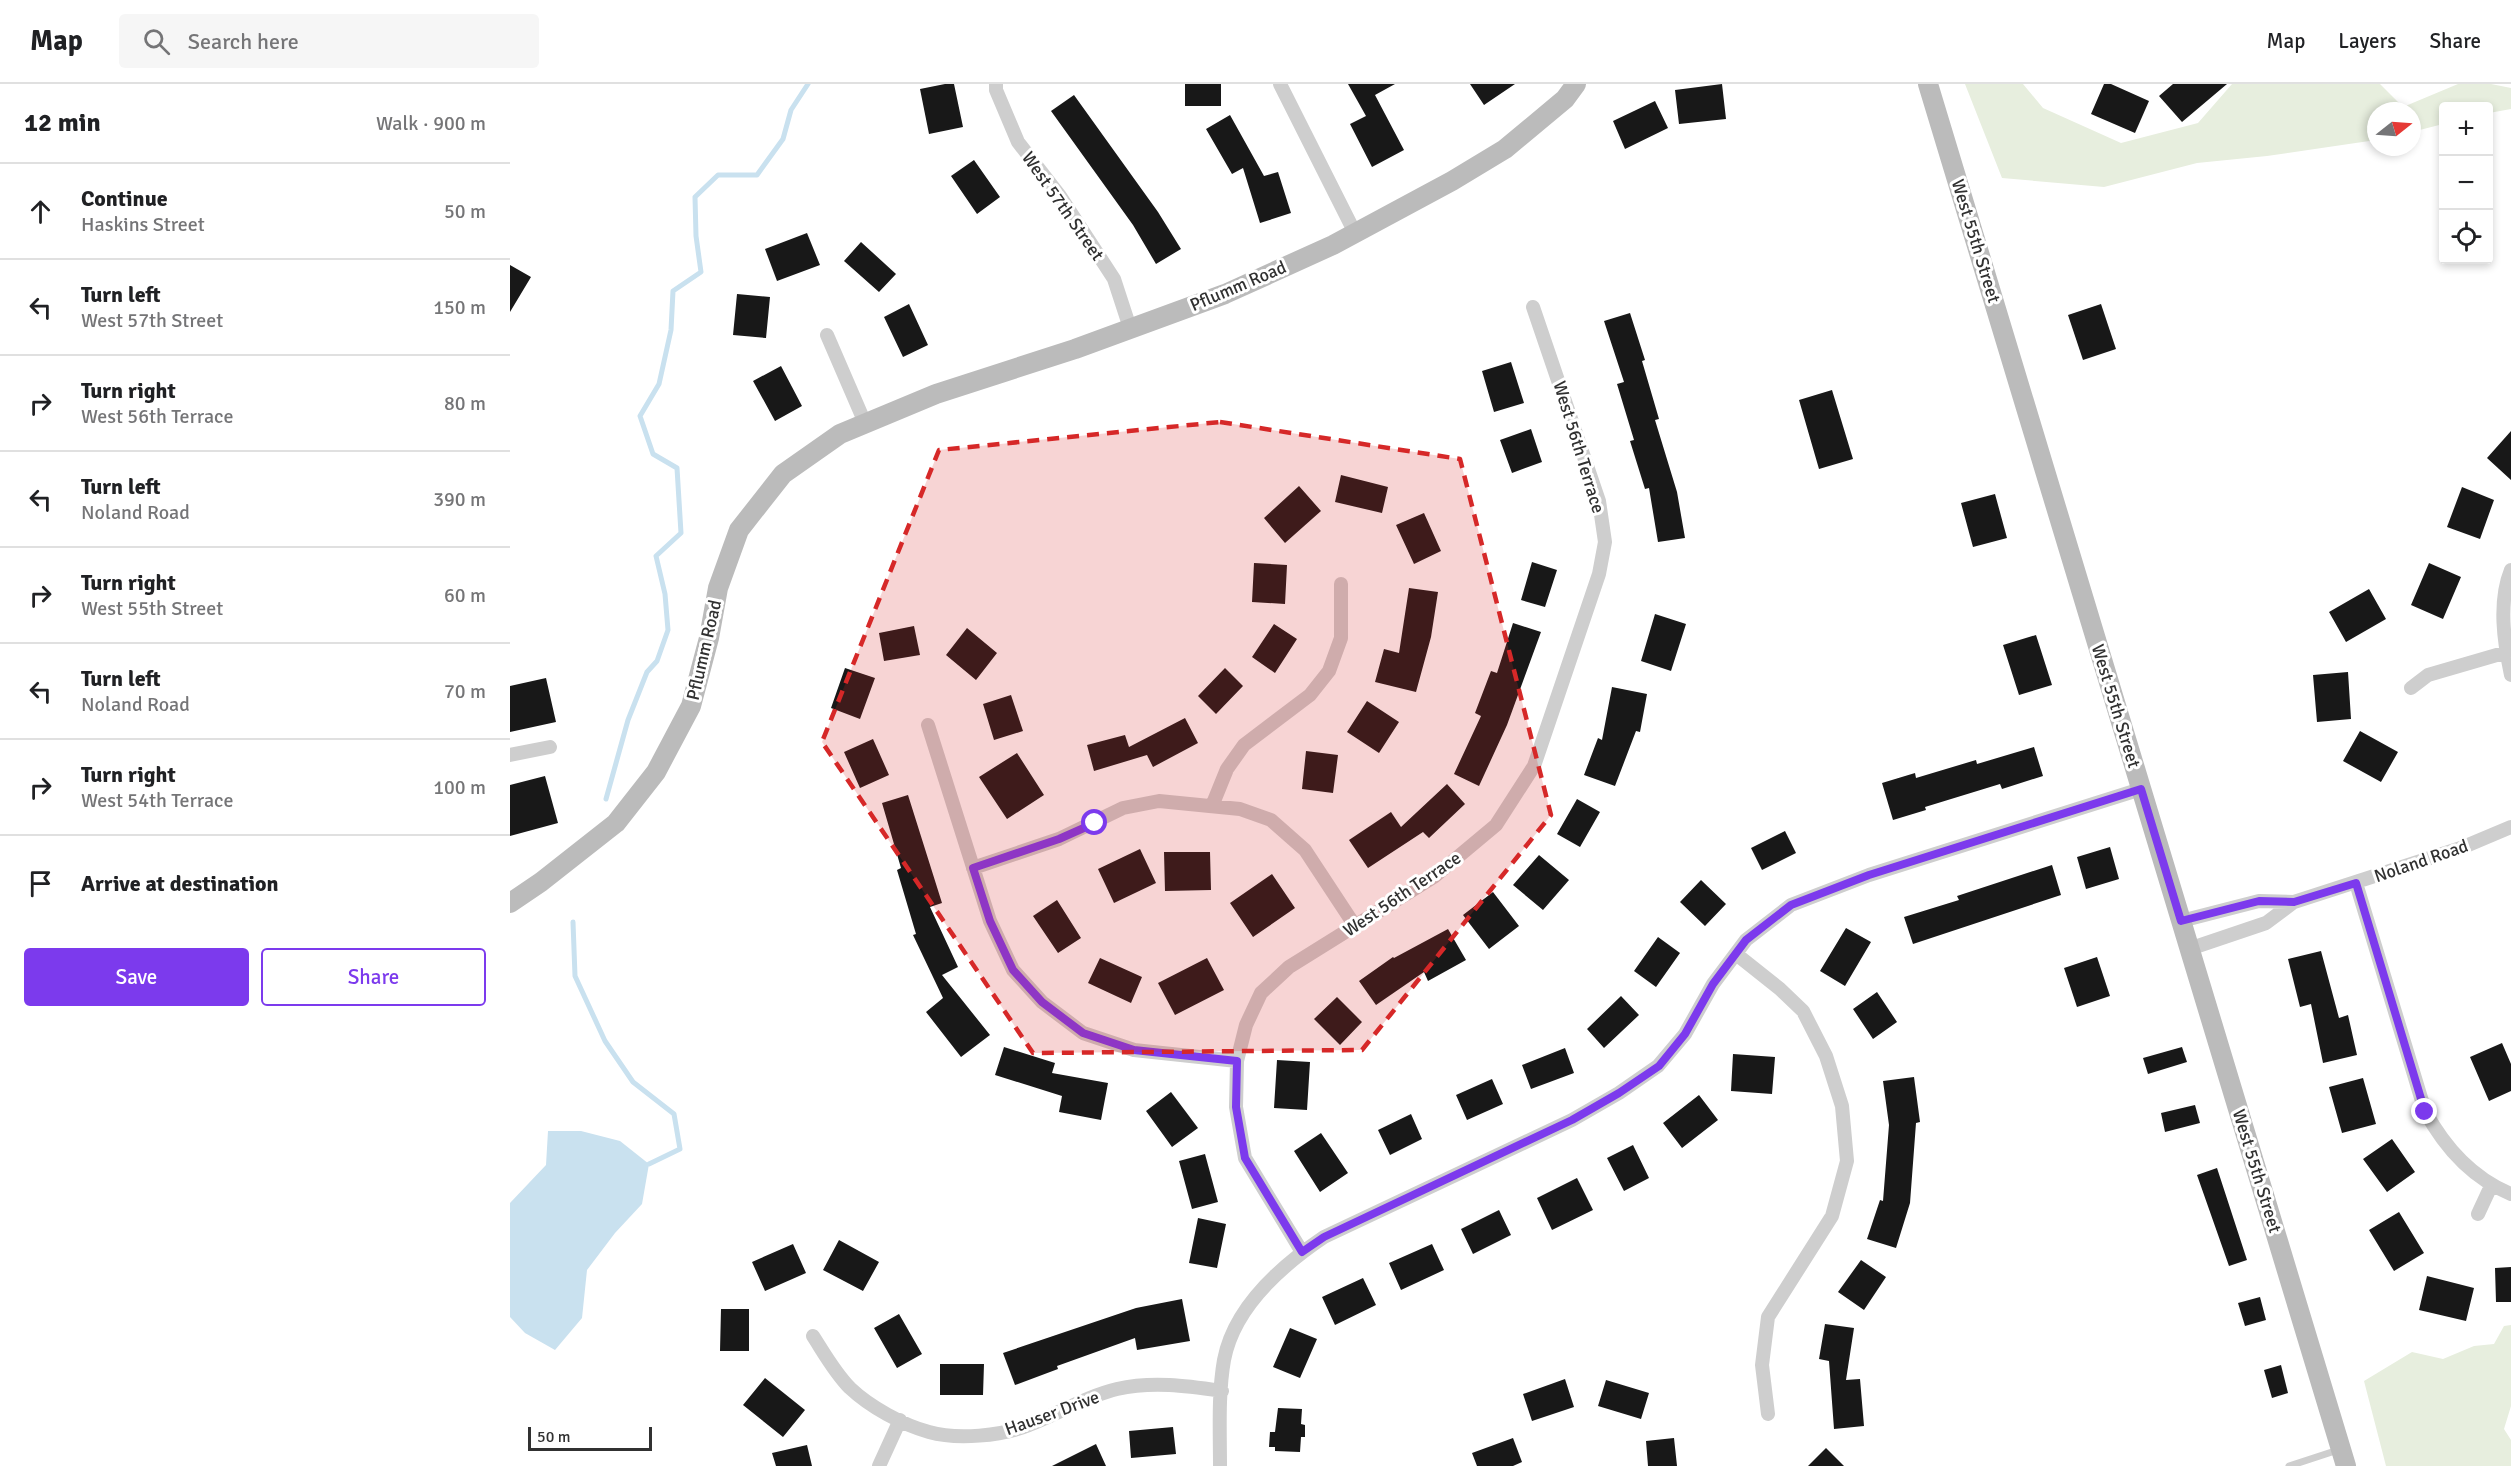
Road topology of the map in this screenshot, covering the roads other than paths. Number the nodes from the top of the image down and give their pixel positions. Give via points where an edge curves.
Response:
1 (996, 84) edge
2 (1280, 84) edge
3 (1576, 84) edge
4 (1928, 84) edge
5 (1355, 233) junction
6 (1533, 307) dead end
7 (1130, 328) junction
8 (827, 335) dead end
9 (865, 423) junction
10 (2511, 570) edge
11 (1341, 584) dead end
12 (2506, 652) junction
13 (2511, 675) edge
14 (2411, 688) dead end
15 (928, 724) dead end
16 (550, 747) dead end
17 (510, 755) edge
18 (2141, 789) junction
19 (1212, 806) junction
20 (2511, 827) edge
21 (973, 868) junction
22 (2356, 883) junction
23 (2294, 902) junction
24 (510, 903) edge
25 (2181, 921) junction
26 (1355, 926) junction
27 (2189, 948) junction
28 (1736, 954) junction
29 (1237, 1061) junction
30 (2491, 1186) junction
31 (2511, 1194) edge
32 (2478, 1214) dead end
33 (1302, 1252) junction
34 (813, 1336) dead end
35 (1222, 1390) junction
36 (1768, 1414) dead end
37 (900, 1420) junction
38 (2343, 1458) edge
39 (879, 1466) edge
40 (1220, 1466) edge
41 (2289, 1466) edge

1 - 7 street, West 57th Street via 1018,142 1060,196 1114,279
2 - 5 street
3 - 5 street, Pflumm Road via 1565,99 1505,149
4 - 18 street, West 55th Street
5 - 7 street, Pflumm Road via 1225,294
6 - 26 street, West 56th Terrace via 1599,501 1605,542 1599,574 1534,766 1496,825 1435,876
7 - 9 street, Pflumm Road via 936,394
8 - 9 street
9 - 24 street, Pflumm Road via 840,434 783,474 739,531 718,588 691,706 657,772 616,823
10 - 12 street via 2504,609
11 - 19 street via 1341,638 1329,671 1310,695 1244,745 1227,769
12 - 13 street
12 - 14 street via 2428,675
15 - 21 street
16 - 17 street
18 - 25 street, West 55th Street
18 - 28 street via 1869,875 1791,905 1746,940
19 - 21 street via 1159,801 1123,808 1059,839
19 - 26 street via 1240,809 1271,820 1305,850
20 - 22 street, Noland Road
21 - 29 street via 990,921 1013,970 1042,1002 1083,1033 1134,1050
22 - 23 street, Noland Road
22 - 30 street via 2425,1112 2448,1147
23 - 25 street, Noland Road via 2259,901
23 - 27 street, Noland Road via 2266,923
25 - 27 street, West 55th Street
26 - 29 street, West 56th Terrace via 1289,967 1261,993 1246,1025
27 - 38 street, West 55th Street
28 - 33 street via 1713,984 1685,1034 1659,1066 1572,1120 1324,1237
28 - 36 street via 1803,1011 1826,1056 1842,1106 1847,1161 1832,1216 1768,1317 1762,1365
29 - 33 street, West 56th Terrace via 1236,1107 1245,1158
30 - 31 street
30 - 32 street
33 - 35 street via 1242,1315 1224,1359
34 - 37 street, Hauser Drive via 849,1386
35 - 37 street, Hauser Drive via 1173,1384 1116,1389 1029,1425 985,1435 929,1432
35 - 40 street
37 - 39 street
38 - 41 lane

